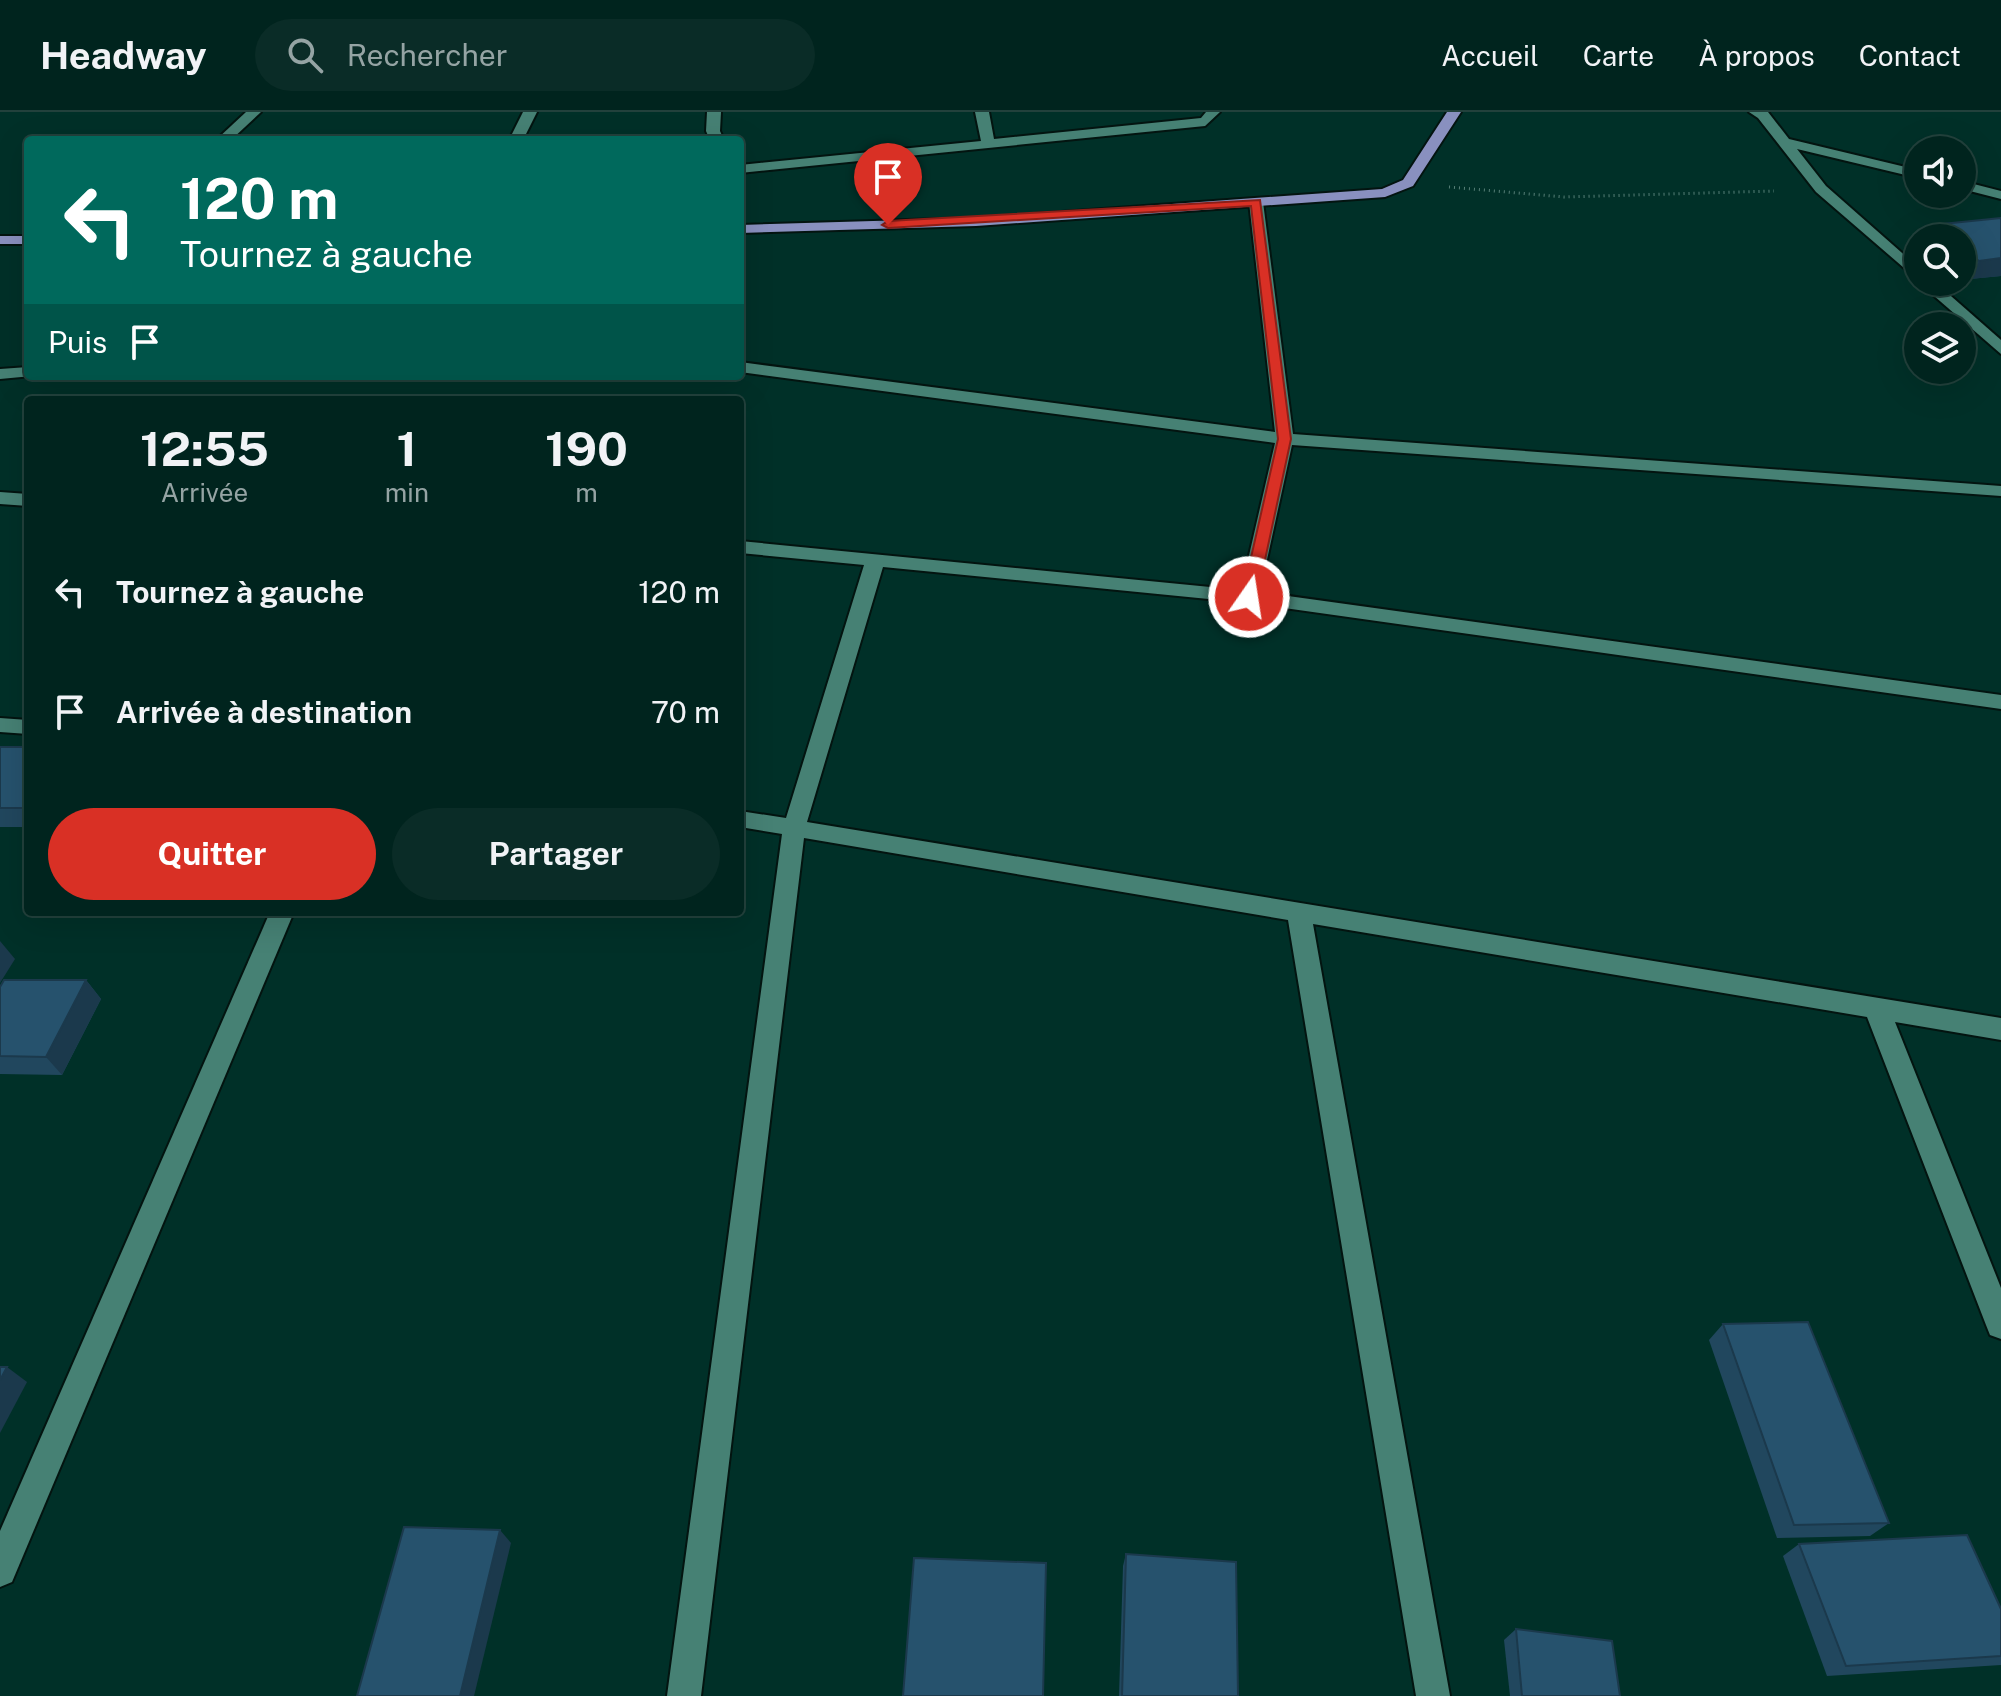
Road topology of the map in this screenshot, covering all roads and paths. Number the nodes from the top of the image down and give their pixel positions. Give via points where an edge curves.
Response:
1 (254, 112) edge
2 (530, 112) edge
3 (714, 112) edge
4 (982, 112) edge
5 (1213, 112) edge
6 (1454, 112) edge
7 (1756, 112) edge
8 (227, 136) edge
9 (518, 136) edge
10 (717, 136) edge
11 (1781, 141) junction
12 (988, 143) junction
13 (744, 169) edge
14 (1904, 171) edge
15 (1408, 183) junction
16 (1821, 189) junction
17 (1976, 189) edge
18 (2001, 195) edge
19 (1256, 202) junction
20 (744, 229) edge
21 (0, 240) edge
22 (24, 240) edge
23 (1904, 263) edge
24 (1942, 296) edge
25 (2001, 349) edge
26 (744, 368) edge
27 (24, 372) edge
28 (0, 374) edge
29 (1285, 439) junction
30 (2001, 491) edge
31 (0, 498) edge
32 (24, 500) edge
33 (744, 547) edge
34 (876, 558) junction
35 (1249, 597) junction
36 (2001, 702) edge
37 (0, 725) edge
38 (24, 727) edge
39 (744, 820) edge
40 (794, 828) junction
41 (1299, 913) junction
42 (280, 916) edge
43 (1877, 1009) junction
44 (2001, 1029) edge
45 (2001, 1325) edge
46 (0, 1570) edge
47 (684, 1696) edge
48 (1433, 1696) edge

1 - 8 street
2 - 9 street
3 - 10 street
4 - 12 street
5 - 12 street via 1205,122
6 - 15 main road
7 - 11 street
11 - 14 street
11 - 16 street
12 - 13 street
15 - 16 path via 1564,197
15 - 19 main road via 1385,193
16 - 23 street
17 - 18 street
19 - 20 main road via 976,222
19 - 29 street
21 - 22 main road
24 - 25 street
26 - 29 street
27 - 28 street
29 - 30 street
29 - 35 street
31 - 32 street
33 - 34 street
34 - 35 street
34 - 40 street
35 - 36 street
37 - 38 street
39 - 40 street
40 - 41 street
40 - 47 street
41 - 43 street
41 - 48 street
42 - 46 street
43 - 44 street
43 - 45 street

